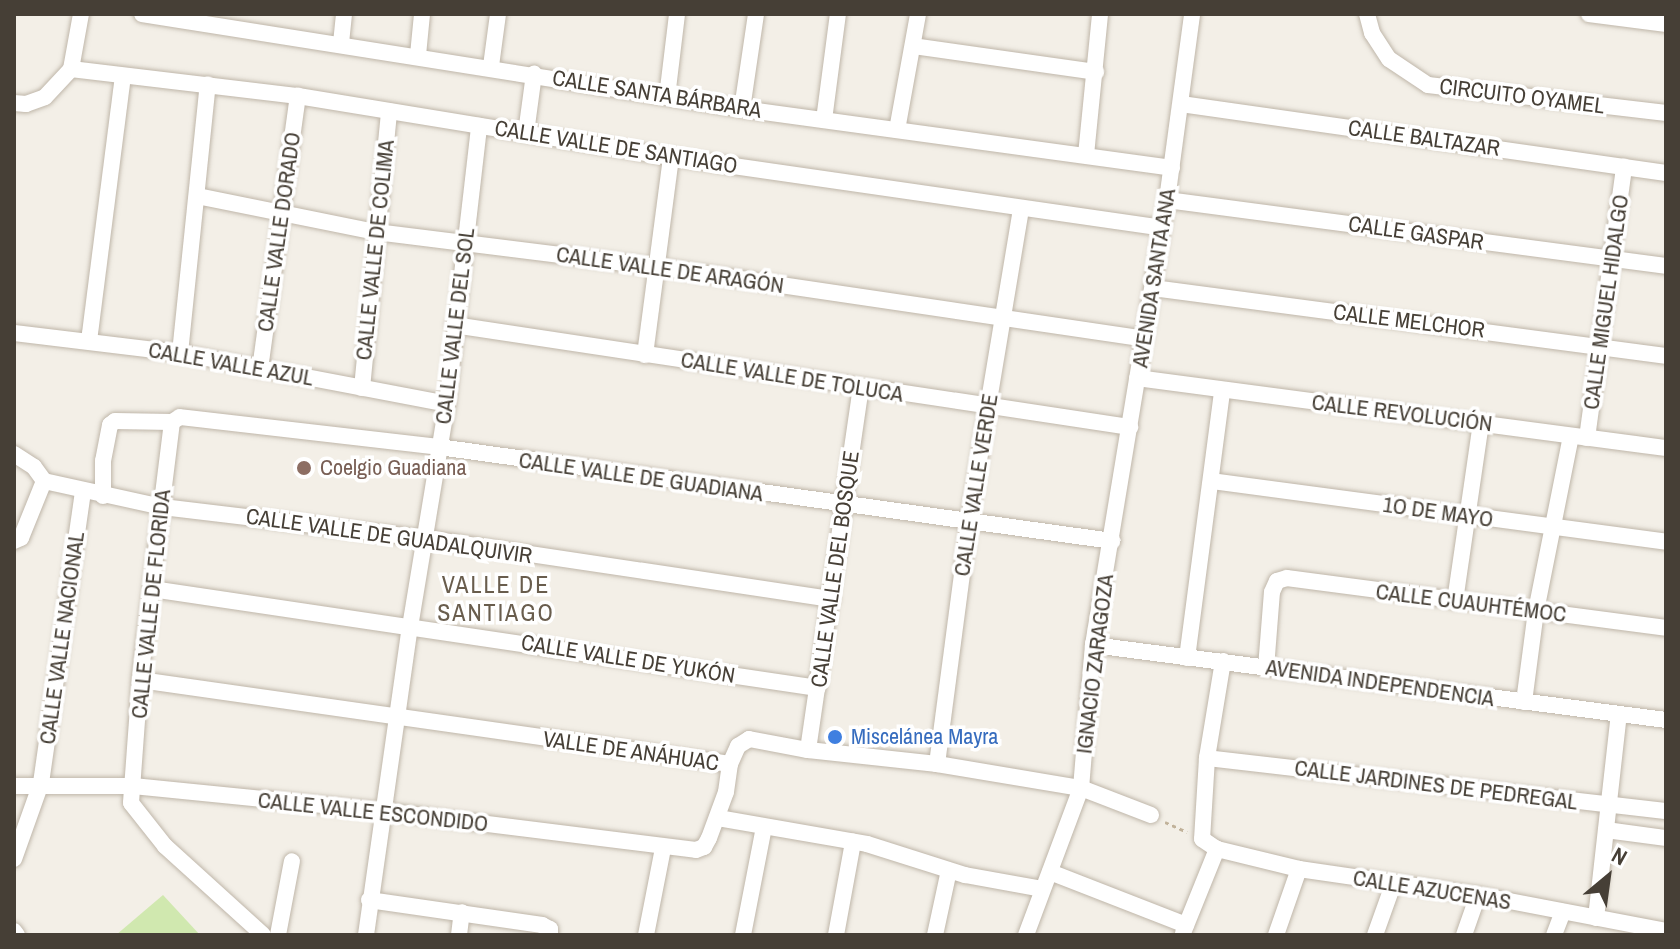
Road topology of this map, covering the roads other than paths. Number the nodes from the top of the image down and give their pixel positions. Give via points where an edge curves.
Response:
1 (81, 14) edge
2 (142, 14) edge
3 (344, 14) edge
4 (422, 14) edge
5 (498, 14) edge
6 (677, 14) edge
7 (756, 14) edge
8 (838, 14) edge
9 (918, 14) edge
10 (1100, 14) edge
11 (1192, 14) edge
12 (1367, 14) edge
13 (1589, 14) edge
14 (248, 22) edge
15 (1666, 24) edge
16 (341, 43) junction
17 (913, 46) junction
18 (418, 55) junction
19 (491, 66) junction
20 (71, 69) junction
21 (1096, 72) junction
22 (534, 74) junction
23 (123, 76) junction
24 (208, 84) junction
25 (298, 96) junction
26 (667, 97) junction
27 (14, 103) edge
28 (1181, 104) junction
29 (742, 109) junction
30 (389, 111) junction
31 (1666, 113) edge
32 (824, 120) junction
33 (479, 126) junction
34 (897, 130) junction
35 (526, 133) junction
36 (1086, 155) junction
37 (671, 157) junction
38 (1624, 167) junction
39 (1172, 168) junction
40 (1666, 173) edge
41 (197, 196) junction
42 (1167, 200) junction
43 (1021, 208) junction
44 (284, 211) junction
45 (1161, 228) junction
46 (376, 232) junction
47 (466, 242) junction
48 (1613, 259) junction
49 (1666, 266) edge
50 (659, 267) junction
51 (1153, 288) junction
52 (1004, 319) junction
53 (454, 325) junction
54 (14, 333) edge
55 (1144, 339) junction
56 (89, 341) junction
57 (1599, 346) junction
58 (180, 353) junction
59 (645, 355) junction
60 (1666, 356) edge
61 (260, 369) junction
62 (1137, 378) junction
63 (362, 388) junction
64 (861, 388) junction
65 (1222, 392) junction
66 (447, 404) junction
67 (987, 405) junction
68 (172, 422) junction
69 (1481, 422) junction
70 (1130, 427) junction
71 (1579, 437) junction
72 (439, 447) junction
73 (1666, 448) edge
74 (14, 454) edge
75 (44, 481) junction
76 (1211, 481) junction
77 (83, 492) junction
78 (103, 496) junction
79 (846, 506) junction
80 (162, 507) junction
81 (1467, 515) junction
82 (969, 520) junction
83 (1553, 529) junction
84 (423, 538) junction
85 (16, 541) edge
86 (1112, 541) junction
87 (1666, 542) edge
88 (152, 589) junction
89 (831, 599) junction
90 (1455, 601) junction
91 (1536, 611) junction
92 (410, 627) junction
93 (1666, 628) edge
94 (1093, 645) junction
95 (1187, 658) junction
96 (1223, 661) junction
97 (1266, 668) junction
98 (140, 680) junction
99 (818, 688) junction
100 (1524, 702) junction
101 (1619, 714) junction
102 (396, 718) junction
103 (1666, 720) edge
104 (808, 750) junction
105 (1207, 758) junction
106 (730, 764) junction
107 (937, 764) junction
108 (41, 783) junction
109 (14, 786) edge
110 (133, 786) junction
111 (1081, 788) junction
112 (1609, 805) junction
113 (383, 811) junction
114 (1666, 811) edge
115 (1151, 815) road end
116 (718, 818) junction
117 (764, 827) junction
118 (1606, 830) junction
119 (1666, 838) edge
120 (853, 842) junction
121 (663, 848) junction
122 (1217, 849) junction
123 (14, 859) edge
124 (292, 861) dead end
125 (1299, 869) junction
126 (949, 870) junction
127 (1050, 872) junction
128 (1394, 882) junction
129 (1042, 889) junction
130 (1478, 895) junction
131 (369, 900) junction
132 (462, 912) junction
133 (1563, 912) junction
134 (1596, 918) junction
135 (1184, 930) edge
136 (1657, 932) edge
137 (263, 935) edge
138 (278, 935) edge
139 (366, 935) edge
140 (459, 935) edge
141 (550, 935) edge
142 (646, 935) edge
143 (743, 935) edge
144 (836, 935) edge
145 (935, 935) edge
146 (1026, 935) edge
147 (1276, 935) edge
148 (1375, 935) edge
149 (1464, 935) edge
150 (1554, 935) edge

1 - 20 street
2 - 14 street, CALLE SANTA BÁRBARA
3 - 16 street
4 - 18 street
5 - 19 street
6 - 26 street
7 - 29 street
8 - 32 street
9 - 17 street
10 - 21 street
11 - 28 street, AVENIDA SANTA ANA
12 - 31 street, CIRCUITO OYAMEL via 1389,59 1428,85
13 - 15 street
14 - 16 street, CALLE SANTA BÁRBARA
16 - 18 street, CALLE SANTA BÁRBARA
17 - 21 street
17 - 34 street
18 - 19 street, CALLE SANTA BÁRBARA
19 - 22 street, CALLE SANTA BÁRBARA
20 - 23 street, CALLE VALLE DE SANTIAGO
20 - 27 street via 45,97
21 - 36 street
22 - 26 street, CALLE SANTA BÁRBARA
22 - 35 street
23 - 24 street, CALLE VALLE DE SANTIAGO
23 - 56 street
24 - 25 street, CALLE VALLE DE SANTIAGO
24 - 41 street
25 - 30 street, CALLE VALLE DE SANTIAGO
25 - 44 street, CALLE VALLE DORADO
26 - 29 street, CALLE SANTA BÁRBARA
28 - 38 street, CALLE BALTAZAR
28 - 39 street, AVENIDA SANTA ANA
29 - 32 street, CALLE SANTA BÁRBARA
30 - 33 street, CALLE VALLE DE SANTIAGO
30 - 46 street, CALLE VALLE DE COLIMA
32 - 34 street, CALLE SANTA BÁRBARA
33 - 35 street, CALLE VALLE DE SANTIAGO
33 - 47 street, CALLE VALLE DEL SOL
34 - 36 street, CALLE SANTA BÁRBARA
35 - 37 street, CALLE VALLE DE SANTIAGO
36 - 39 street, CALLE SANTA BÁRBARA
37 - 43 street, CALLE VALLE DE SANTIAGO
37 - 50 street
38 - 40 street, CALLE BALTAZAR
38 - 48 street, CALLE MIGUEL HIDALGO
39 - 42 street, AVENIDA SANTA ANA
41 - 44 street, CALLE VALLE DE ARAGÓN
41 - 58 street
42 - 45 street, AVENIDA SANTA ANA
42 - 48 street, CALLE GASPAR
43 - 45 street, CALLE VALLE DE SANTIAGO
43 - 52 street, CALLE VALLE VERDE
44 - 46 street, CALLE VALLE DE ARAGÓN
44 - 61 street, CALLE VALLE DORADO
45 - 51 street, AVENIDA SANTA ANA
46 - 47 street, CALLE VALLE DE ARAGÓN
46 - 63 street, CALLE VALLE DE COLIMA
47 - 50 street, CALLE VALLE DE ARAGÓN
47 - 53 street, CALLE VALLE DEL SOL
48 - 49 street, CALLE GASPAR
48 - 57 street, CALLE MIGUEL HIDALGO
50 - 52 street, CALLE VALLE DE ARAGÓN
50 - 59 street
51 - 55 street, AVENIDA SANTA ANA
51 - 57 street, CALLE MELCHOR
52 - 55 street, CALLE VALLE DE ARAGÓN
52 - 67 street, CALLE VALLE VERDE
53 - 59 street, CALLE VALLE DE TOLUCA
53 - 66 street, CALLE VALLE DEL SOL
54 - 56 street, CALLE VALLE AZUL
55 - 62 street, AVENIDA SANTA ANA
56 - 58 street, CALLE VALLE AZUL
57 - 60 street, CALLE MELCHOR
57 - 71 street, CALLE MIGUEL HIDALGO
58 - 61 street, CALLE VALLE AZUL
59 - 64 street, CALLE VALLE DE TOLUCA
61 - 63 street, CALLE VALLE AZUL
62 - 65 street, CALLE REVOLUCIÓN
62 - 70 street, AVENIDA SANTA ANA
63 - 66 street, CALLE VALLE AZUL
64 - 67 street, CALLE VALLE DE TOLUCA
64 - 79 street, CALLE VALLE DEL BOSQUE
65 - 69 street, CALLE REVOLUCIÓN
65 - 76 street
66 - 72 street, CALLE VALLE DEL SOL
67 - 70 street, CALLE VALLE DE TOLUCA
67 - 82 street, CALLE VALLE VERDE
68 - 72 street, CALLE VALLE DE GUADIANA via 180,417
68 - 78 street, CALLE VALLE DE GUADIANA via 110,425
68 - 80 street, CALLE VALLE DE FLORIDA
69 - 71 street, CALLE REVOLUCIÓN
69 - 81 street
70 - 86 street, AVENIDA SANTA ANA
71 - 73 street, CALLE REVOLUCIÓN
71 - 83 street, CALLE MIGUEL HIDALGO
72 - 79 street, CALLE VALLE DE GUADIANA
72 - 84 street, CALLE VALLE DEL SOL
74 - 75 street
75 - 77 street, CALLE VALLE DE GUADALQUIVIR
75 - 85 street
76 - 81 street, 1O DE MAYO
76 - 95 street
77 - 78 street, CALLE VALLE DE GUADALQUIVIR
77 - 108 street, CALLE VALLE NACIONAL
78 - 80 street, CALLE VALLE DE GUADALQUIVIR
79 - 82 street, CALLE VALLE DE GUADIANA
79 - 89 street, CALLE VALLE DEL BOSQUE
80 - 84 street, CALLE VALLE DE GUADALQUIVIR
80 - 88 street, CALLE VALLE DE FLORIDA
81 - 83 street, 1O DE MAYO
81 - 90 street
82 - 86 street, CALLE VALLE DE GUADIANA
82 - 107 street, CALLE VALLE VERDE
83 - 87 street, 1O DE MAYO
83 - 91 street, CALLE MIGUEL HIDALGO
84 - 89 street, CALLE VALLE DE GUADALQUIVIR
84 - 92 street, CALLE VALLE DEL SOL
86 - 94 street, IGNACIO ZARAGOZA
88 - 92 street, CALLE VALLE DE YUKÓN
88 - 98 street, CALLE VALLE DE FLORIDA
89 - 99 street, CALLE VALLE DEL BOSQUE
90 - 91 street, CALLE CUAUHTÉMOC
90 - 97 street, CALLE CUAUHTÉMOC via 1287,578 1277,581
91 - 93 street, CALLE CUAUHTÉMOC
91 - 100 street, CALLE MIGUEL HIDALGO
92 - 99 street, CALLE VALLE DE YUKÓN
92 - 102 street, CALLE VALLE DEL SOL
94 - 95 street, AVENIDA INDEPENDENCIA
94 - 111 street, IGNACIO ZARAGOZA
95 - 96 street, AVENIDA INDEPENDENCIA
96 - 97 street, AVENIDA INDEPENDENCIA
96 - 105 street
97 - 100 street, AVENIDA INDEPENDENCIA
98 - 102 street, VALLE DE ANÁHUAC
98 - 110 street, CALLE VALLE DE FLORIDA
99 - 104 street, CALLE VALLE DEL BOSQUE
100 - 101 street, AVENIDA INDEPENDENCIA
101 - 103 street, AVENIDA INDEPENDENCIA
101 - 112 street
102 - 106 street, VALLE DE ANÁHUAC
102 - 113 street, CALLE VALLE DEL SOL
104 - 106 street, VALLE DE ANÁHUAC via 749,739 738,746
104 - 107 street, VALLE DE ANÁHUAC
105 - 112 street, CALLE JARDINES DE PEDREGAL
105 - 122 street, CALLE AZUCENAS via 1202,839
106 - 116 street
107 - 111 street, VALLE DE ANÁHUAC
108 - 109 street, CALLE VALLE ESCONDIDO
108 - 110 street, CALLE VALLE ESCONDIDO
108 - 123 street, CALLE VALLE NACIONAL
110 - 113 street, CALLE VALLE ESCONDIDO
110 - 137 street via 131,803 145,824
111 - 115 street, VALLE DE ANÁHUAC
111 - 127 street, IGNACIO ZARAGOZA
112 - 114 street, CALLE JARDINES DE PEDREGAL
112 - 118 street
113 - 121 street, CALLE VALLE ESCONDIDO
113 - 131 street, CALLE VALLE DEL SOL
116 - 117 street
116 - 121 street, CALLE VALLE ESCONDIDO via 704,847
117 - 120 street
117 - 143 street
118 - 119 street
118 - 134 street
120 - 126 street
120 - 144 street
121 - 142 street
122 - 125 street, CALLE AZUCENAS
122 - 135 street
124 - 138 street
125 - 128 street, CALLE AZUCENAS
125 - 147 street
126 - 129 street
126 - 145 street
127 - 129 street, IGNACIO ZARAGOZA
127 - 135 street
128 - 130 street, CALLE AZUCENAS
128 - 148 street
129 - 146 street, IGNACIO ZARAGOZA
130 - 133 street, CALLE AZUCENAS
130 - 149 street
131 - 132 street
131 - 139 street, CALLE VALLE DEL SOL
132 - 140 street
132 - 141 street via 542,925
133 - 134 street, CALLE AZUCENAS
133 - 150 street
134 - 136 street, CALLE AZUCENAS

